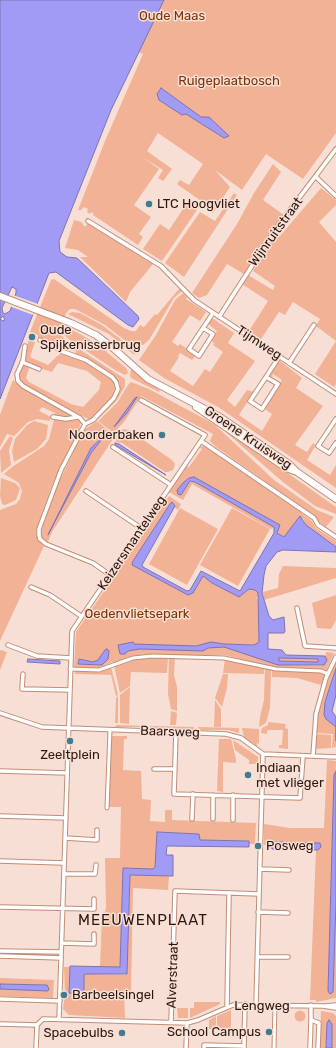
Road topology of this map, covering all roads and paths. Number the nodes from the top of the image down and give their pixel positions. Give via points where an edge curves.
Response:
1 (336, 148) edge
2 (316, 177) junction
3 (336, 196) edge
4 (88, 221) dead end
5 (0, 296) edge
6 (213, 313) junction
7 (219, 317) junction
8 (314, 325) dead end
9 (203, 328) junction
10 (40, 340) dead end
11 (26, 346) dead end
12 (279, 357) junction
13 (22, 362) junction
14 (289, 363) junction
15 (39, 369) dead end
16 (266, 377) junction
17 (336, 394) edge
18 (141, 400) dead end
19 (78, 416) junction
20 (53, 417) dead end
21 (336, 419) edge
22 (85, 424) junction
23 (201, 441) junction
24 (336, 443) edge
25 (113, 447) dead end
26 (171, 485) junction
27 (86, 491) dead end
28 (336, 499) edge
29 (141, 528) junction
30 (336, 537) edge
31 (110, 575) junction
32 (31, 586) dead end
33 (297, 608) dead end
34 (81, 616) junction
35 (8, 645) dead end
36 (336, 648) edge
37 (71, 658) junction
38 (336, 658) edge
39 (70, 669) junction
40 (23, 674) dead end
41 (328, 674) junction
42 (70, 690) junction
43 (0, 713) edge
44 (69, 728) junction
45 (110, 730) junction
46 (176, 732) junction
47 (264, 754) junction
48 (303, 756) junction
49 (313, 756) junction
50 (336, 757) edge
51 (154, 768) dead end
52 (175, 769) junction
53 (0, 771) edge
54 (67, 773) junction
55 (193, 794) junction
56 (213, 795) junction
57 (234, 796) junction
58 (262, 796) junction
59 (107, 808) dead end
60 (0, 816) edge
61 (66, 818) junction
62 (192, 819) dead end
63 (213, 819) dead end
64 (233, 820) dead end
65 (97, 830) dead end
66 (65, 838) junction
67 (0, 861) edge
68 (64, 863) junction
69 (96, 865) dead end
70 (260, 869) junction
71 (289, 870) dead end
72 (64, 874) junction
73 (229, 893) junction
74 (259, 894) junction
75 (94, 899) dead end
76 (0, 906) edge
77 (63, 908) junction
78 (258, 912) junction
79 (288, 913) dead end
80 (94, 934) dead end
81 (62, 943) junction
82 (0, 951) edge
83 (61, 952) junction
84 (0, 956) edge
85 (257, 957) junction
86 (288, 957) dead end
87 (61, 958) junction
88 (0, 999) edge
89 (60, 1001) junction
90 (245, 1004) junction
91 (256, 1004) junction
92 (336, 1004) edge
93 (275, 1005) junction
94 (311, 1005) junction
95 (227, 1006) junction
96 (325, 1006) junction
97 (336, 1008) edge
98 (59, 1019) junction
99 (311, 1020) junction
100 (171, 1022) junction
101 (187, 1023) junction
102 (0, 1024) edge
103 (37, 1025) junction
104 (244, 1047) edge
105 (36, 1048) edge
106 (186, 1048) edge
107 (204, 1048) edge
108 (274, 1048) edge
109 (310, 1048) edge
110 (318, 1048) edge

1 - 2 street, Wijnruitstraat
2 - 3 street
2 - 7 street, Wijnruitstraat via 275,230
4 - 6 street, Tijmweg via 161,266 191,297
5 - 28 main road, Groene Kruisweg via 71,322 103,339 148,379 220,417
6 - 7 street, Tijmweg
6 - 9 street
7 - 12 street, Tijmweg
8 - 14 street
9 - 9 street via 213,334 199,356 189,349
10 - 22 street via 94,364 116,382 118,389 114,398 93,420
11 - 13 street
12 - 14 street, Tijmweg
12 - 16 street
13 - 15 street
13 - 19 street via 17,374 20,384
14 - 17 street, Tijmweg
16 - 16 street via 278,384 262,409 250,401
18 - 23 street via 205,435
19 - 20 street via 66,419
19 - 22 street
21 - 24 street via 318,446 329,453
22 - 31 street via 61,470 39,535 46,544 93,563
23 - 26 street, Keizersmantelweg
23 - 30 street via 314,518 318,525
25 - 26 street
26 - 29 street, Keizersmantelweg
27 - 29 street
29 - 31 street, Keizersmantelweg
31 - 34 street, Keizersmantelweg
32 - 34 street via 50,595
33 - 36 street via 306,646
34 - 37 street, Keizersmantelweg via 72,631
35 - 37 street via 37,656
37 - 39 street, Keizersmantelweg
38 - 41 street
39 - 41 street via 99,670 133,658 152,656 224,658 276,669 321,671
39 - 42 street, Keizersmantelweg
40 - 42 street via 22,689
41 - 49 street via 315,717
42 - 44 street, Keizersmantelweg
43 - 44 street, Baarsweg via 38,727
44 - 45 street, Baarsweg
44 - 54 street, Keizersmantelweg
45 - 46 street, Baarsweg
45 - 59 street
46 - 47 street, Baarsweg via 232,735 241,738
46 - 52 street
47 - 48 street
47 - 58 street
48 - 49 street
48 - 58 street via 300,798
49 - 50 street
51 - 52 street
52 - 55 street via 174,794
53 - 54 street
54 - 61 street, Keizersmantelweg
55 - 56 street
55 - 62 street
56 - 57 street
56 - 63 street
57 - 58 street
57 - 64 street
58 - 70 street
60 - 61 street
61 - 66 street, Keizersmantelweg
65 - 66 street via 97,840
66 - 68 street, Keizersmantelweg
67 - 68 street
68 - 72 street, Keizersmantelweg
69 - 72 street via 95,874
70 - 71 street
70 - 74 street
72 - 77 street, Keizersmantelweg
73 - 74 street, Alverstraat
73 - 95 street
73 - 100 street, Alverstraat via 175,891
74 - 78 street
75 - 77 street via 94,909
76 - 77 street
77 - 81 street, Keizersmantelweg
78 - 79 street
78 - 85 street
80 - 81 street via 94,944
81 - 83 street, Keizersmantelweg
82 - 83 street
83 - 87 street, Keizersmantelweg
84 - 87 street
85 - 86 street
85 - 91 street
87 - 89 street, Keizersmantelweg
88 - 89 street
89 - 98 street, Keizersmantelweg
90 - 91 street, Lengweg
90 - 95 street, Lengweg
90 - 104 street
91 - 93 street, Lengweg
92 - 96 street, Lengweg
93 - 94 street, Lengweg
93 - 108 street
94 - 96 street, Lengweg
94 - 99 street
95 - 101 street, Lengweg
96 - 97 street, Lengweg
98 - 100 street, Lengweg
98 - 103 street, Lengweg via 42,1019
99 - 109 street
99 - 110 street via 319,1023
100 - 101 street, Lengweg
101 - 106 street
102 - 103 street
103 - 105 street
104 - 107 street via 204,1045

